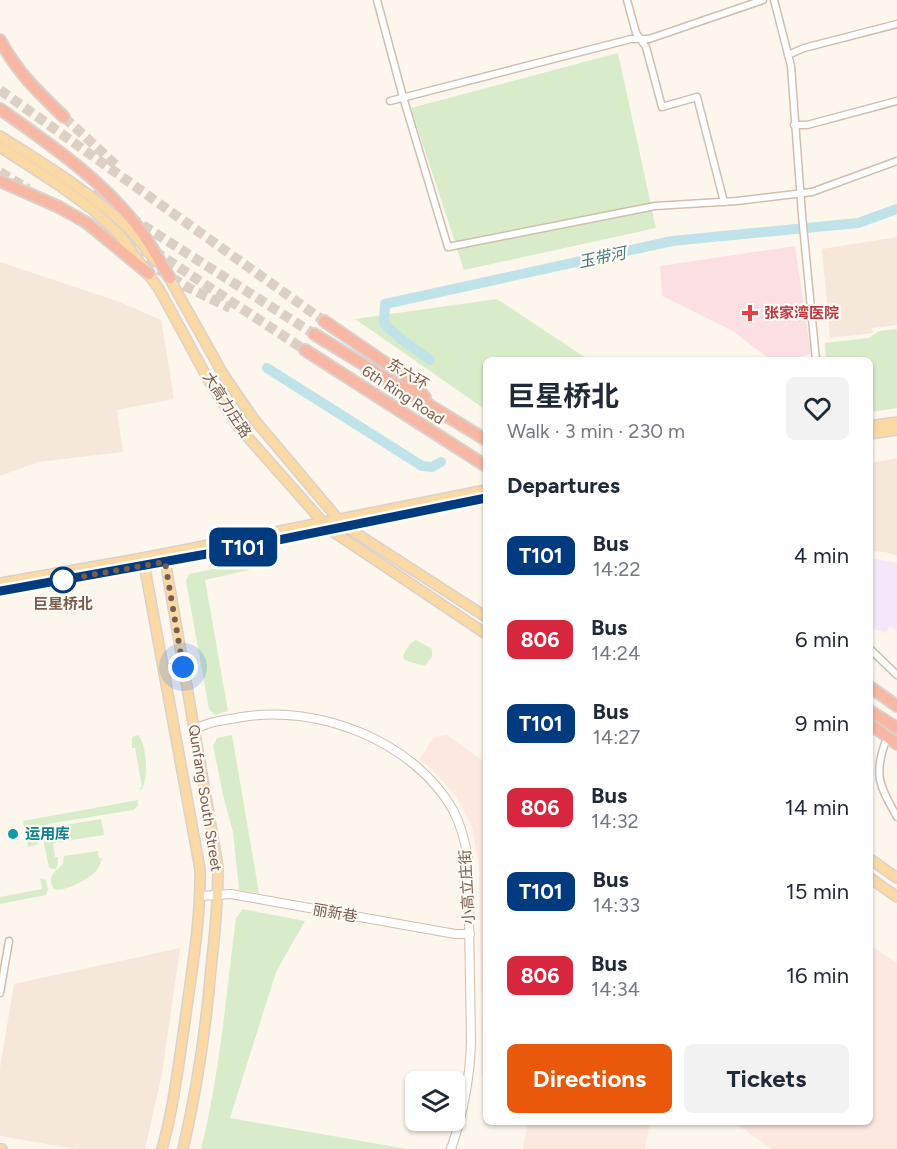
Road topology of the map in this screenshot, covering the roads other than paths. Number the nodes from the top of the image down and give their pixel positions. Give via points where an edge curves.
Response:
1 (377, 0) edge
2 (627, 0) edge
3 (764, 0) edge
4 (774, 0) edge
5 (897, 24) edge
6 (0, 39) edge
7 (640, 39) junction
8 (788, 55) junction
9 (403, 98) junction
10 (390, 101) dead end
11 (897, 101) edge
12 (0, 109) edge
13 (64, 117) tunnel mouth
14 (794, 125) junction
15 (0, 135) edge
16 (0, 147) edge
17 (897, 160) edge
18 (0, 181) edge
19 (800, 194) junction
20 (724, 202) junction
21 (149, 274) junction
22 (170, 278) junction
23 (324, 321) tunnel mouth
24 (314, 334) tunnel mouth
25 (305, 350) tunnel mouth
26 (816, 357) edge
27 (438, 409) junction
28 (897, 422) edge
29 (873, 426) edge
30 (897, 430) edge
31 (873, 434) edge
32 (483, 438) edge
33 (483, 464) edge
34 (483, 491) edge
35 (483, 499) edge
36 (341, 523) junction
37 (326, 526) junction
38 (378, 546) junction
39 (164, 558) junction
40 (371, 559) junction
41 (144, 561) junction
42 (0, 583) edge
43 (0, 591) edge
44 (483, 615) edge
45 (483, 632) edge
46 (873, 652) edge
47 (897, 675) edge
48 (873, 689) edge
49 (897, 706) edge
50 (873, 713) edge
51 (873, 726) edge
52 (897, 728) edge
53 (195, 730) junction
54 (885, 743) dead end
55 (897, 744) edge
56 (897, 817) edge
57 (873, 861) edge
58 (897, 878) edge
59 (873, 880) edge
60 (218, 895) junction
61 (201, 896) junction
62 (897, 897) edge
63 (470, 933) junction
64 (9, 941) dead end
65 (0, 993) edge
66 (162, 1149) edge
67 (183, 1149) edge
68 (451, 1149) edge

1 - 9 street
2 - 7 street
3 - 7 street
4 - 8 street
5 - 8 street
6 - 13 highway via 29,84
7 - 9 street
7 - 20 street via 646,47 662,107 697,97
8 - 14 street
9 - 10 street
9 - 20 street via 448,247 656,206
11 - 14 street
12 - 22 highway via 61,152 106,192 143,233
14 - 19 street
15 - 22 main road, 大高力庄路 via 105,208 131,231
16 - 21 main road, 大高力庄路 via 93,210 120,235
17 - 19 street
18 - 21 highway via 80,218
19 - 20 street
19 - 26 street
21 - 37 main road, 大高力庄路 via 237,425
22 - 36 main road, 大高力庄路 via 223,374 253,418
23 - 27 highway via 403,375
24 - 27 highway, 东六环
25 - 33 highway, 6th Ring Road
27 - 32 highway, 东六环
28 - 29 main road
30 - 31 main road
34 - 36 main road
35 - 36 main road
36 - 37 main road
36 - 38 main road, 大高力庄路
37 - 39 main road
37 - 40 main road, 大高力庄路
38 - 40 main road via 369,551
38 - 44 main road, 大高力庄路
39 - 41 main road
39 - 53 main road, Qunfang South Street
40 - 45 main road, 大高力庄路
41 - 42 main road
41 - 43 main road
41 - 61 main road, Qunfang South Street via 200,869
46 - 47 street
48 - 49 highway
50 - 52 highway
51 - 55 highway
53 - 60 main road, Qunfang South Street via 218,867
53 - 63 street, 小高立庄街 via 205,724 257,715 306,716 357,731 399,755 427,776 441,793 464,836
54 - 56 street via 878,779
57 - 58 main road
59 - 62 main road
60 - 61 street, 丽新巷
60 - 63 street, 丽新巷 via 455,934
60 - 67 main road, Qunfang South Street via 207,1017
61 - 66 main road, Qunfang South Street
63 - 68 street, 小高立庄街 via 470,1071
64 - 65 street

